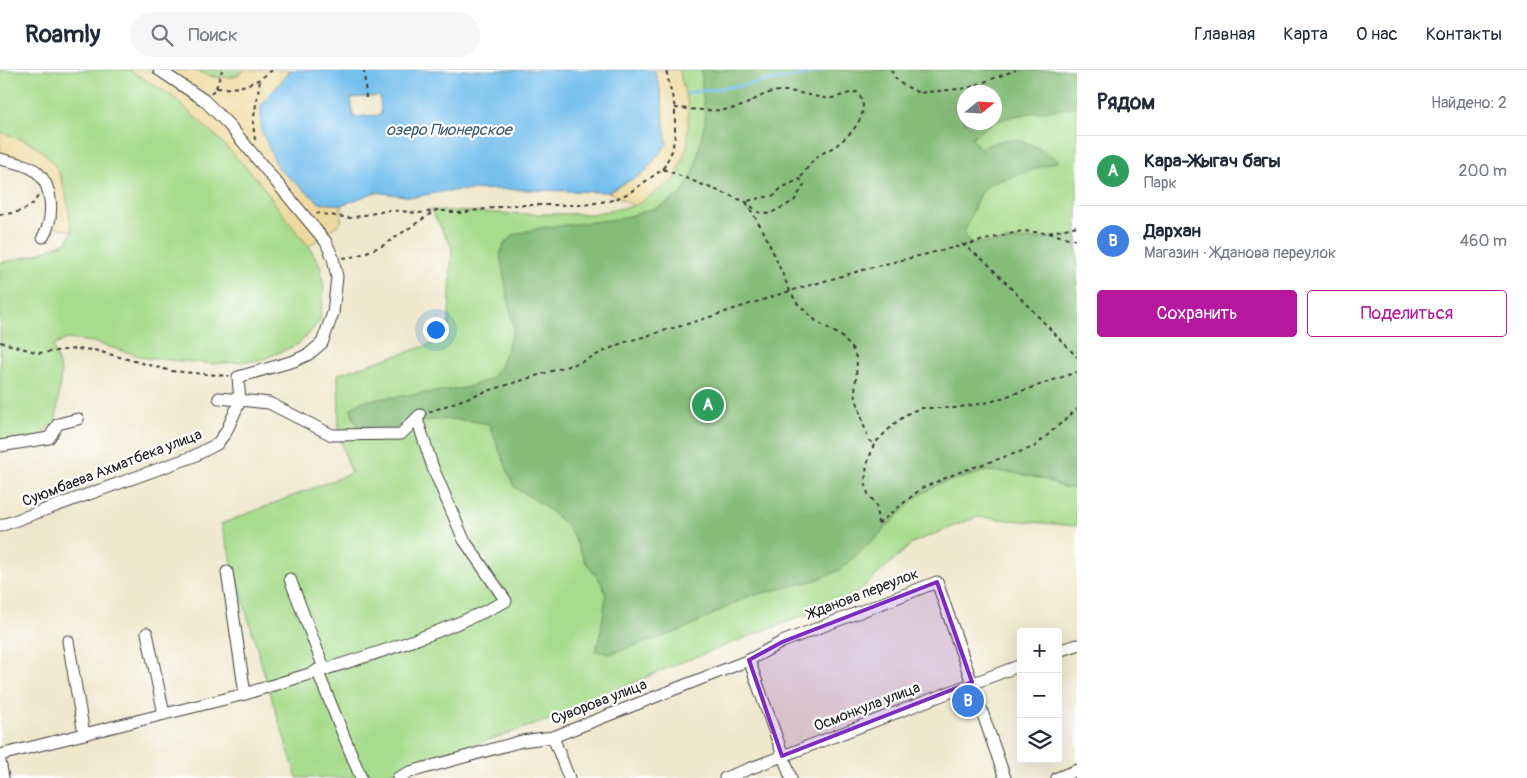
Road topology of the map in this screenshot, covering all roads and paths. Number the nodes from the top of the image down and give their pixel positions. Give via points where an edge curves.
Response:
1 (159, 70) edge
2 (222, 70) edge
3 (272, 70) edge
4 (364, 70) edge
5 (666, 70) edge
6 (891, 70) edge
7 (1016, 70) edge
8 (260, 80) junction
9 (216, 88) junction
10 (366, 98) dead end
11 (204, 100) junction
12 (675, 108) junction
13 (256, 142) dead end
14 (0, 159) edge
15 (663, 169) junction
16 (41, 178) junction
17 (800, 179) junction
18 (746, 202) junction
19 (299, 208) junction
20 (436, 210) junction
21 (0, 214) edge
22 (1077, 226) edge
23 (1047, 233) junction
24 (43, 237) dead end
25 (1077, 240) edge
26 (962, 244) junction
27 (333, 258) junction
28 (790, 291) junction
29 (0, 342) edge
30 (1077, 357) edge
31 (1077, 372) edge
32 (238, 377) junction
33 (219, 398) dead end
34 (240, 402) junction
35 (1077, 409) edge
36 (78, 419) dead end
37 (419, 419) junction
38 (874, 444) junction
39 (0, 446) edge
40 (0, 526) edge
41 (227, 572) dead end
42 (290, 579) dead end
43 (147, 633) dead end
44 (68, 641) dead end
45 (1077, 645) edge
46 (1062, 651) edge
47 (749, 660) junction
48 (1017, 666) edge
49 (321, 669) junction
50 (972, 682) junction
51 (245, 694) junction
52 (164, 714) junction
53 (84, 734) junction
54 (553, 737) junction
55 (0, 755) edge
56 (782, 756) junction
57 (0, 761) edge
58 (1077, 770) edge
59 (3, 778) edge
60 (361, 778) edge
61 (398, 778) edge
62 (568, 778) edge
63 (725, 778) edge
64 (791, 778) edge
65 (1005, 778) edge
66 (1057, 778) edge

1 - 11 street
2 - 9 path
3 - 8 path
4 - 10 path
5 - 12 path
6 - 7 path via 898,82 919,94 968,88
8 - 9 path via 236,88
8 - 13 path via 253,123
9 - 11 path
11 - 19 street
12 - 15 path via 676,136
12 - 17 path via 717,110 743,106 777,91 825,98 857,92 864,105 862,117 835,146 816,157
14 - 16 street via 26,166
15 - 18 path
15 - 20 path via 629,193 600,203 513,205 459,212
16 - 21 path via 41,189 30,207
16 - 24 street via 51,208 50,226
17 - 18 path via 774,195
17 - 18 path via 804,185 802,192 794,201 769,214 758,212
18 - 28 path via 765,234
19 - 20 path via 325,216 350,218 390,210 418,213
19 - 27 street via 326,242
20 - 27 path via 384,244 357,256
22 - 23 path
23 - 25 path
23 - 26 path via 1022,231
26 - 28 path
26 - 30 path via 986,262
27 - 32 street via 337,277 333,313 322,343 294,362
28 - 37 path via 622,343 581,362 486,391
28 - 38 path via 797,303 816,321 841,336 852,348 857,360 854,394 869,440
29 - 32 path via 39,353 94,350 171,371
31 - 38 path via 990,402 910,412
32 - 34 street, Суюмбаева Ахматбека улица
33 - 34 street
34 - 37 street via 269,403 332,435 401,434
34 - 40 street, Суюмбаева Ахматбека улица via 217,444 192,457
35 - 38 path via 1034,448 956,473 922,488 878,524 876,504 868,494 866,482 867,465
36 - 39 street via 58,424 49,438
37 - 49 street via 433,468 464,540 506,601 405,642
41 - 51 street
42 - 49 street
43 - 52 street
44 - 53 street
45 - 46 street
47 - 50 street, Жданова переулок via 782,642 936,582
47 - 54 street, Суворова улица
47 - 56 street
48 - 50 street, Осмонкула улица
49 - 51 street
49 - 60 street
50 - 56 street, Осмонкула улица
50 - 65 street, Жданова переулок
51 - 52 street
52 - 53 street
53 - 55 street
54 - 61 street, Суворова улица via 522,742
54 - 62 street
56 - 63 street, Осмонкула улица
56 - 64 street
57 - 59 street
58 - 66 street

